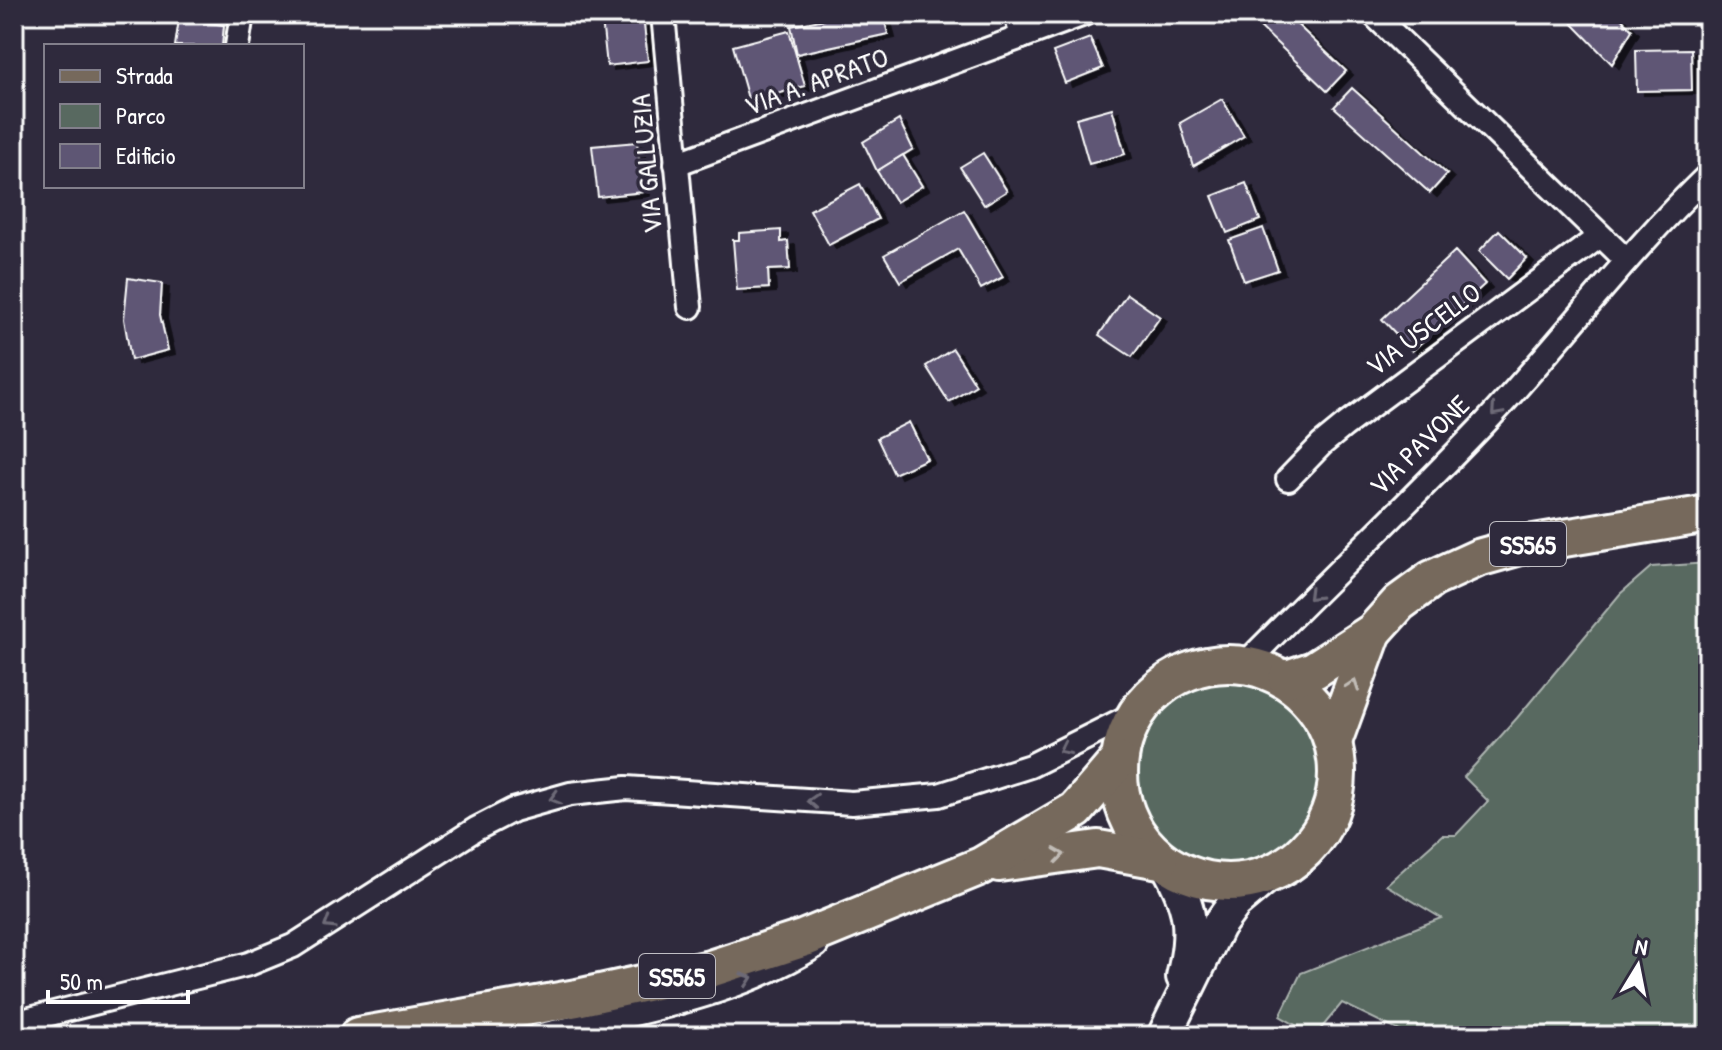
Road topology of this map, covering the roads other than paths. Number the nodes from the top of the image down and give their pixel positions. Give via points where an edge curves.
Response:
1 (242, 14) edge
2 (663, 14) edge
3 (1016, 14) edge
4 (1084, 14) edge
5 (1373, 14) edge
6 (1022, 37) junction
7 (237, 44) edge
8 (676, 164) junction
9 (1708, 175) edge
10 (1600, 236) junction
11 (1626, 260) junction
12 (690, 307) dead end
13 (1288, 479) dead end
14 (1708, 514) edge
15 (1373, 632) junction
16 (1245, 664) junction
17 (1287, 679) junction
18 (1134, 714) junction
19 (1334, 739) junction
20 (1118, 761) junction
21 (1164, 862) junction
22 (981, 866) junction
23 (1266, 877) junction
24 (866, 915) junction
25 (14, 1023) edge
26 (1167, 1031) edge
27 (358, 1036) edge
28 (537, 1036) edge

1 - 7 street
2 - 8 street, VIA GALLUZIA
3 - 6 street
4 - 6 street, VIA A. APRATO
5 - 10 street
6 - 8 street, VIA A. APRATO
8 - 12 street, VIA GALLUZIA
9 - 11 street, VIA PAVONE
10 - 11 street
10 - 13 street, VIA USCELLO via 1333,435
11 -> 16 street, VIA PAVONE via 1484,424
14 - 15 main road, SS565 via 1528,544 1478,558 1432,579 1399,603
15 - 17 main road, SS565 via 1314,670
19 -> 15 main road, SS565
16 - 17 main road, SS565
16 - 18 main road, SS565 via 1195,667 1156,690
17 - 19 main road, SS565 via 1315,703
18 - 20 main road, SS565
18 -> 25 street via 1030,766 939,795 852,803 626,788 570,794 513,810 476,829 293,946 249,964
19 - 23 main road, SS565 via 1338,791 1323,830 1301,856
20 - 21 main road, SS565 via 1122,803 1136,834
20 - 22 main road, SS565 via 1076,810
22 -> 21 main road, SS565 via 1098,849
21 - 23 main road, SS565 via 1197,879 1234,883
21 - 26 main road via 1183,891 1189,919 1189,951
22 - 24 main road, SS565
23 - 26 main road via 1218,926
24 - 27 main road, SS565 via 710,969
28 -> 24 street via 683,1003 787,964

